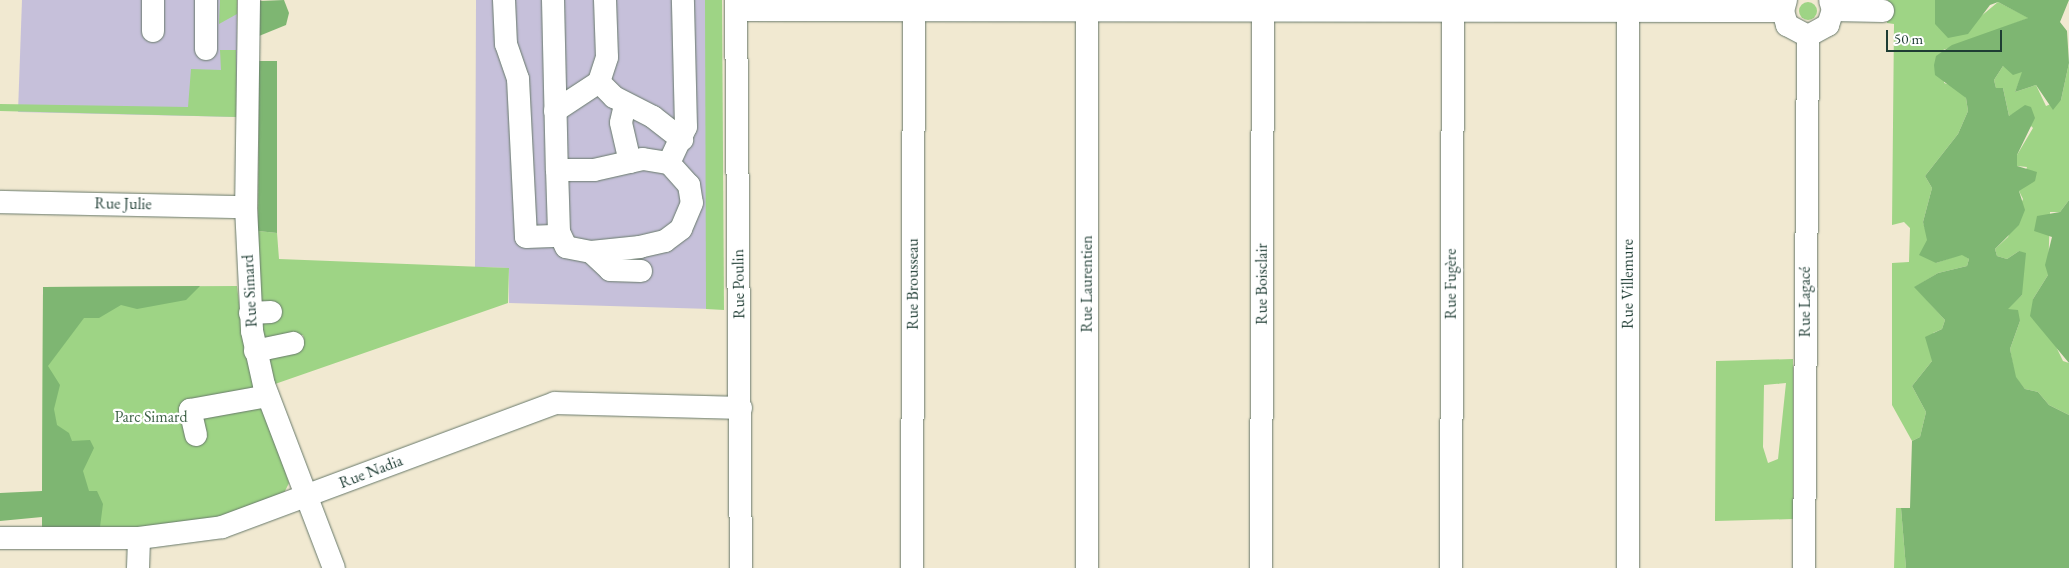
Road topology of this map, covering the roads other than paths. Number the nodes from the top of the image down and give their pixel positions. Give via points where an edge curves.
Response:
1 (153, 0) edge
2 (206, 0) edge
3 (249, 0) edge
4 (504, 0) edge
5 (553, 0) edge
6 (605, 0) edge
7 (683, 0) edge
8 (736, 5) edge
9 (914, 5) edge
10 (1087, 5) edge
11 (1263, 5) edge
12 (1628, 5) edge
13 (1784, 5) edge
14 (1831, 5) edge
15 (1453, 6) edge
16 (1883, 11) dead end
17 (153, 30) dead end
18 (1808, 36) junction
19 (206, 49) dead end
20 (600, 82) junction
21 (625, 105) junction
22 (555, 111) junction
23 (556, 138) junction
24 (522, 139) junction
25 (682, 140) junction
26 (630, 162) junction
27 (669, 164) junction
28 (557, 170) junction
29 (0, 202) edge
30 (246, 206) junction
31 (560, 236) junction
32 (591, 252) junction
33 (641, 271) dead end
34 (293, 343) dead end
35 (247, 346) junction
36 (268, 396) junction
37 (740, 408) junction
38 (196, 435) dead end
39 (306, 498) junction
40 (0, 538) edge
41 (138, 538) junction
42 (138, 568) edge
43 (334, 568) edge
44 (741, 568) edge
45 (912, 568) edge
46 (1087, 568) edge
47 (1261, 568) edge
48 (1451, 568) edge
49 (1628, 568) edge
50 (1804, 568) edge

1 - 17 street
2 - 19 street
3 - 30 street, Rue Simard
4 - 24 street via 506,44 518,79
5 - 22 street
6 - 20 street via 606,57
7 - 25 street via 686,128
8 - 9 street
8 - 37 street, Rue Poulin
9 - 10 street
9 - 45 street, Rue Brousseau
10 - 11 street
10 - 46 street, Rue Laurentien
11 - 15 street
11 - 47 street, Rue Boisclair
12 - 13 street
12 - 15 street
12 - 49 street, Rue Villemure
13 - 18 street via 1793,31
14 - 16 street
14 - 18 street via 1822,31
15 - 48 street, Rue Fugère
18 - 50 street, Rue Lagacé
20 - 21 street
20 - 22 street
21 - 25 street via 653,117
21 - 26 street via 621,123
22 - 23 street
23 - 24 street
23 - 28 street
24 - 31 street via 526,237
25 - 27 street
26 - 27 street
26 - 28 street via 594,170
27 - 32 street via 689,186 692,203 681,229 665,240 640,247
28 - 31 street
29 - 30 street, Rue Julie
30 - 35 street, Rue Simard via 260,312
31 - 32 street via 566,246
32 - 33 street via 610,270
34 - 35 street
35 - 36 street, Rue Simard
36 - 38 street via 190,410
36 - 39 street, Rue Simard
37 - 39 street, Rue Nadia via 555,403
37 - 44 street, Rue Poulin
39 - 41 street, Rue Nadia via 222,527
39 - 43 street, Rue Simard
40 - 41 street, Rue Nadia
41 - 42 street

